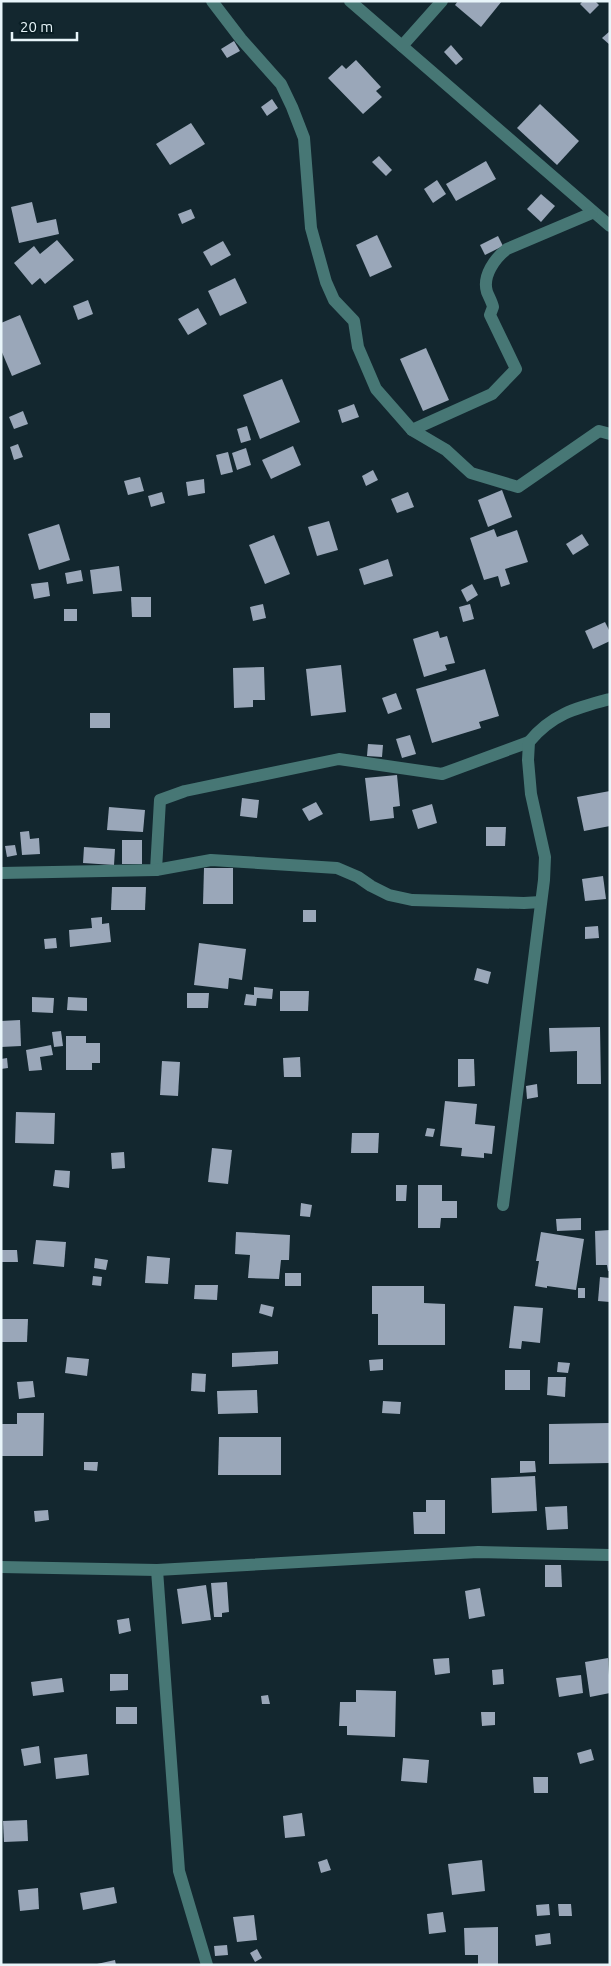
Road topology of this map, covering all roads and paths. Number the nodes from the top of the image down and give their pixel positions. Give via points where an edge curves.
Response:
1 (212, 1) edge
2 (350, 1) edge
3 (442, 1) edge
4 (402, 46) junction
5 (592, 213) junction
6 (610, 226) edge
7 (412, 430) junction
8 (610, 434) edge
9 (610, 699) edge
10 (528, 742) junction
11 (156, 870) junction
12 (1, 874) edge
13 (541, 902) junction
14 (503, 1206) dead end
15 (610, 1555) edge
16 (1, 1567) edge
17 (157, 1570) junction
18 (207, 1965) edge

1 - 7 street via 281,84 292,107 304,138 312,228 326,282 334,300 354,321 358,347 376,389
2 - 4 street
3 - 4 street
4 - 5 street
5 - 6 street
5 - 7 street via 501,254 486,277 486,290 493,307 490,315 516,369 492,394
7 - 8 street via 446,450 471,473 518,487 599,432
9 - 10 street via 558,716
10 - 11 street via 442,774 339,759 185,791 160,800
10 - 13 street via 531,794 545,857
11 - 12 street
11 - 13 street via 211,860 337,868 389,895 412,900
13 - 14 street
15 - 17 street via 478,1552
16 - 17 street
17 - 18 street via 179,1871

